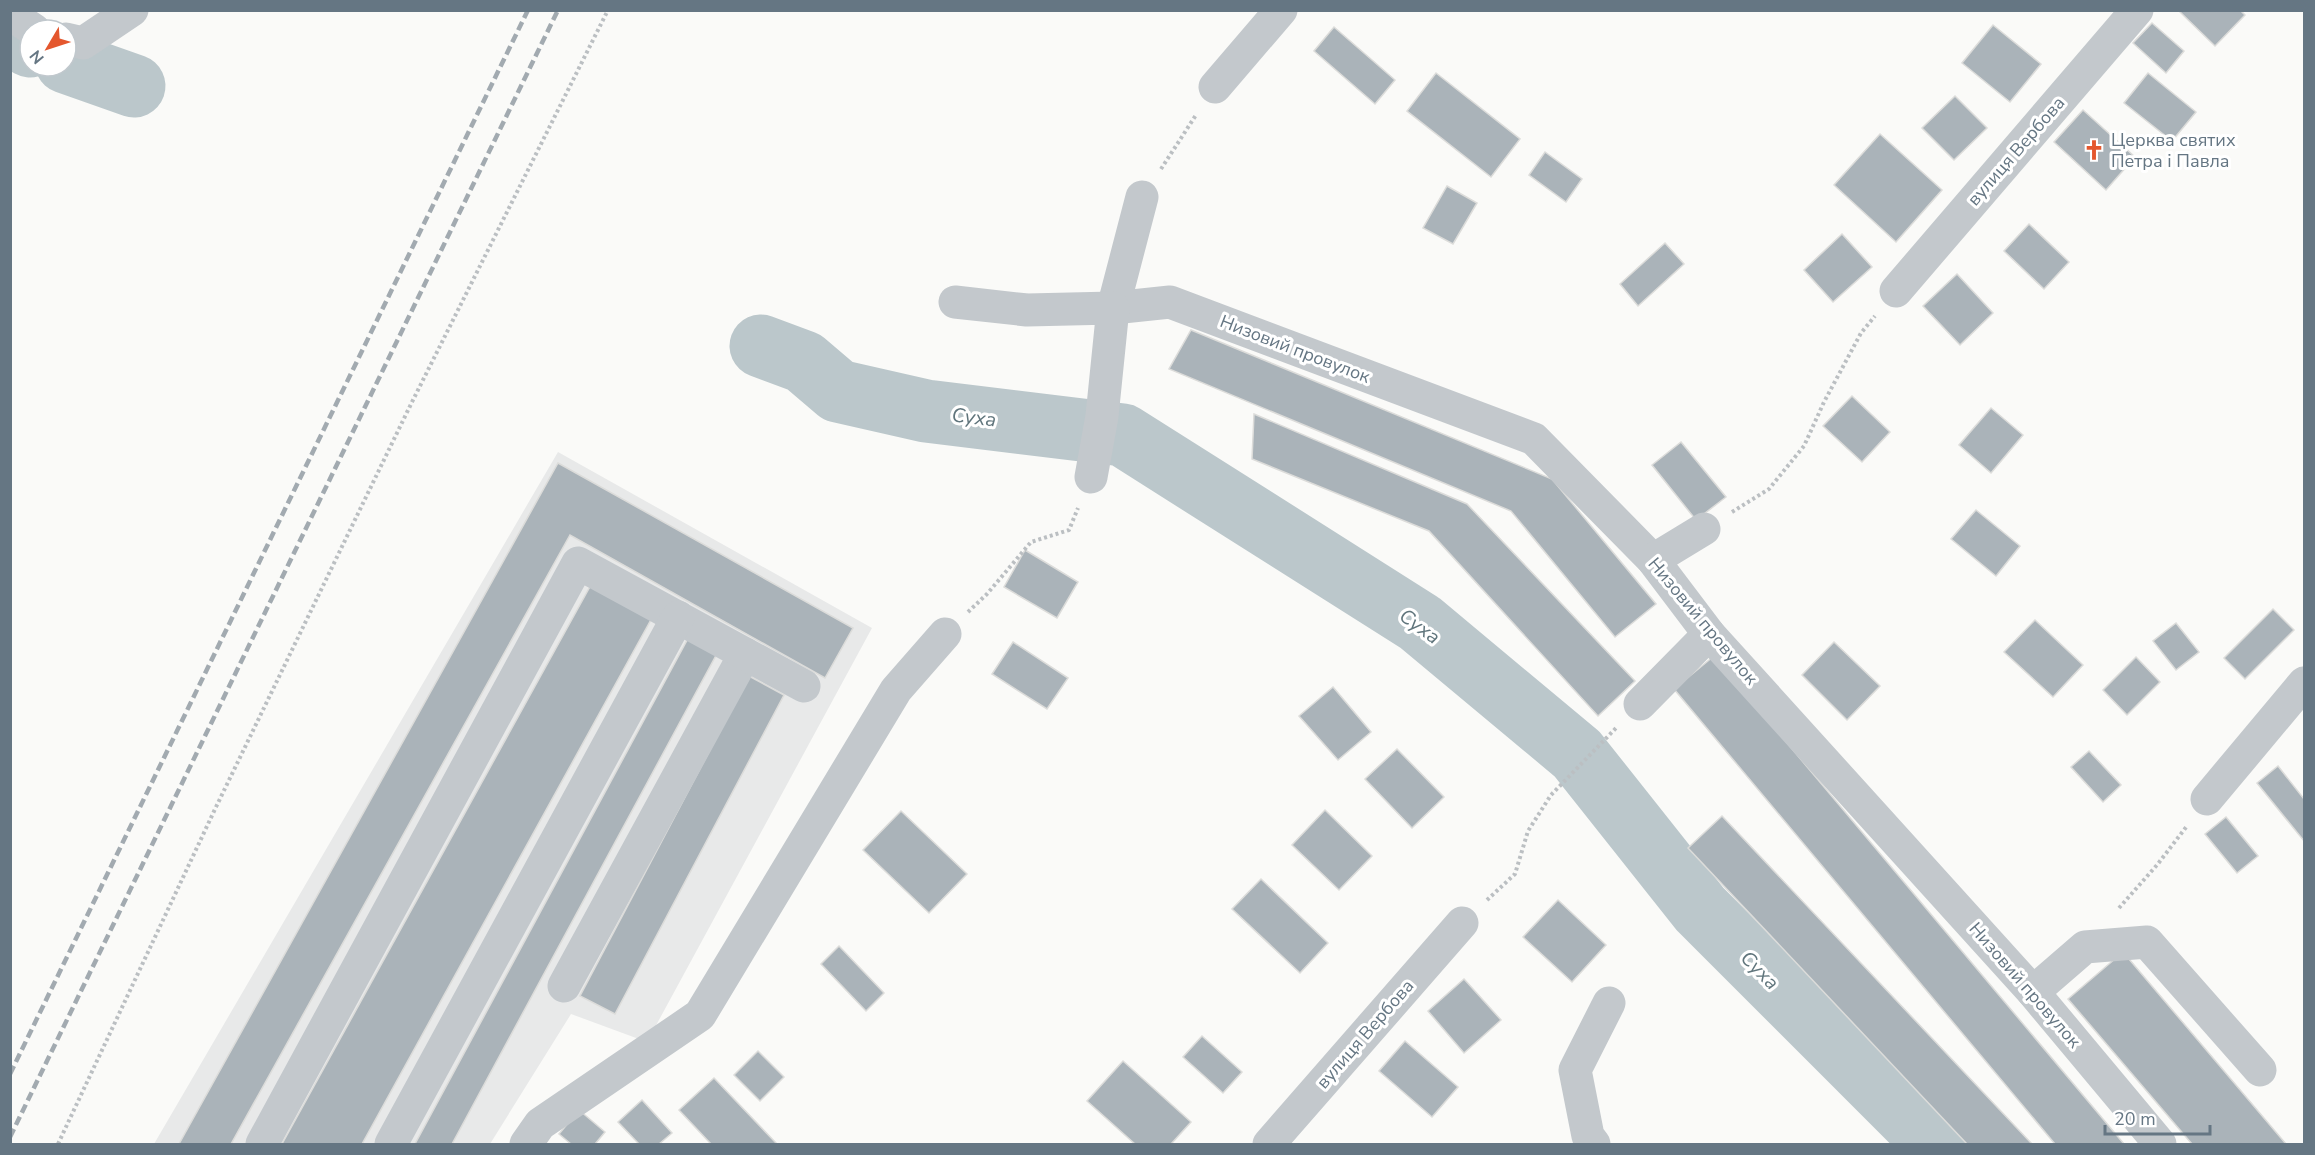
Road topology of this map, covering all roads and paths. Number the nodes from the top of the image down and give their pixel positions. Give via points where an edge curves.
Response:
1 (132, 10) edge
2 (608, 10) edge
3 (1281, 10) edge
4 (2137, 10) edge
5 (78, 42) edge
6 (1215, 87) joint
7 (1142, 197) joint
8 (1896, 291) joint
9 (955, 302) dead end
10 (1113, 308) junction
11 (1091, 477) joint
12 (1704, 529) joint
13 (1653, 560) junction
14 (678, 617) junction
15 (945, 634) joint
16 (1709, 634) junction
17 (745, 654) junction
18 (2304, 683) edge
19 (804, 686) dead end
20 (1640, 704) joint
21 (2207, 799) joint
22 (1472, 914) joint
23 (2085, 947) junction
24 (564, 986) dead end
25 (2033, 992) junction
26 (1609, 1002) dead end
27 (2260, 1070) dead end
28 (58, 1144) edge
29 (262, 1144) edge
30 (391, 1144) edge
31 (526, 1144) edge
32 (1269, 1144) edge
33 (1594, 1144) edge
34 (2160, 1144) edge

1 - 5 street via 83,43
2 - 28 path via 385,457
3 - 6 street
4 - 8 street, вулиця Вербова
6 - 7 path
7 - 10 street
8 - 12 path via 1861,333 1804,446 1769,489
9 - 10 street, Низовий провулок via 1027,310
10 - 11 street via 1101,426
10 - 13 street, Низовий провулок via 1170,302 1534,439
11 - 15 path via 1069,530 1031,542 987,594
12 - 13 street
13 - 16 street, Низовий провулок
14 - 17 street
14 - 29 street via 578,563
14 - 30 street
15 - 31 street via 896,690 700,1015 540,1124
16 - 20 street
16 - 25 street, Низовий провулок
17 - 19 street
17 - 24 street
18 - 21 street
20 - 22 path via 1551,795 1528,831 1515,874
21 - 23 path via 2157,865
22 - 32 street, вулиця Вербова
23 - 25 street
23 - 27 street via 2147,942
25 - 34 street, Низовий провулок
26 - 33 street via 1575,1070 1588,1136

